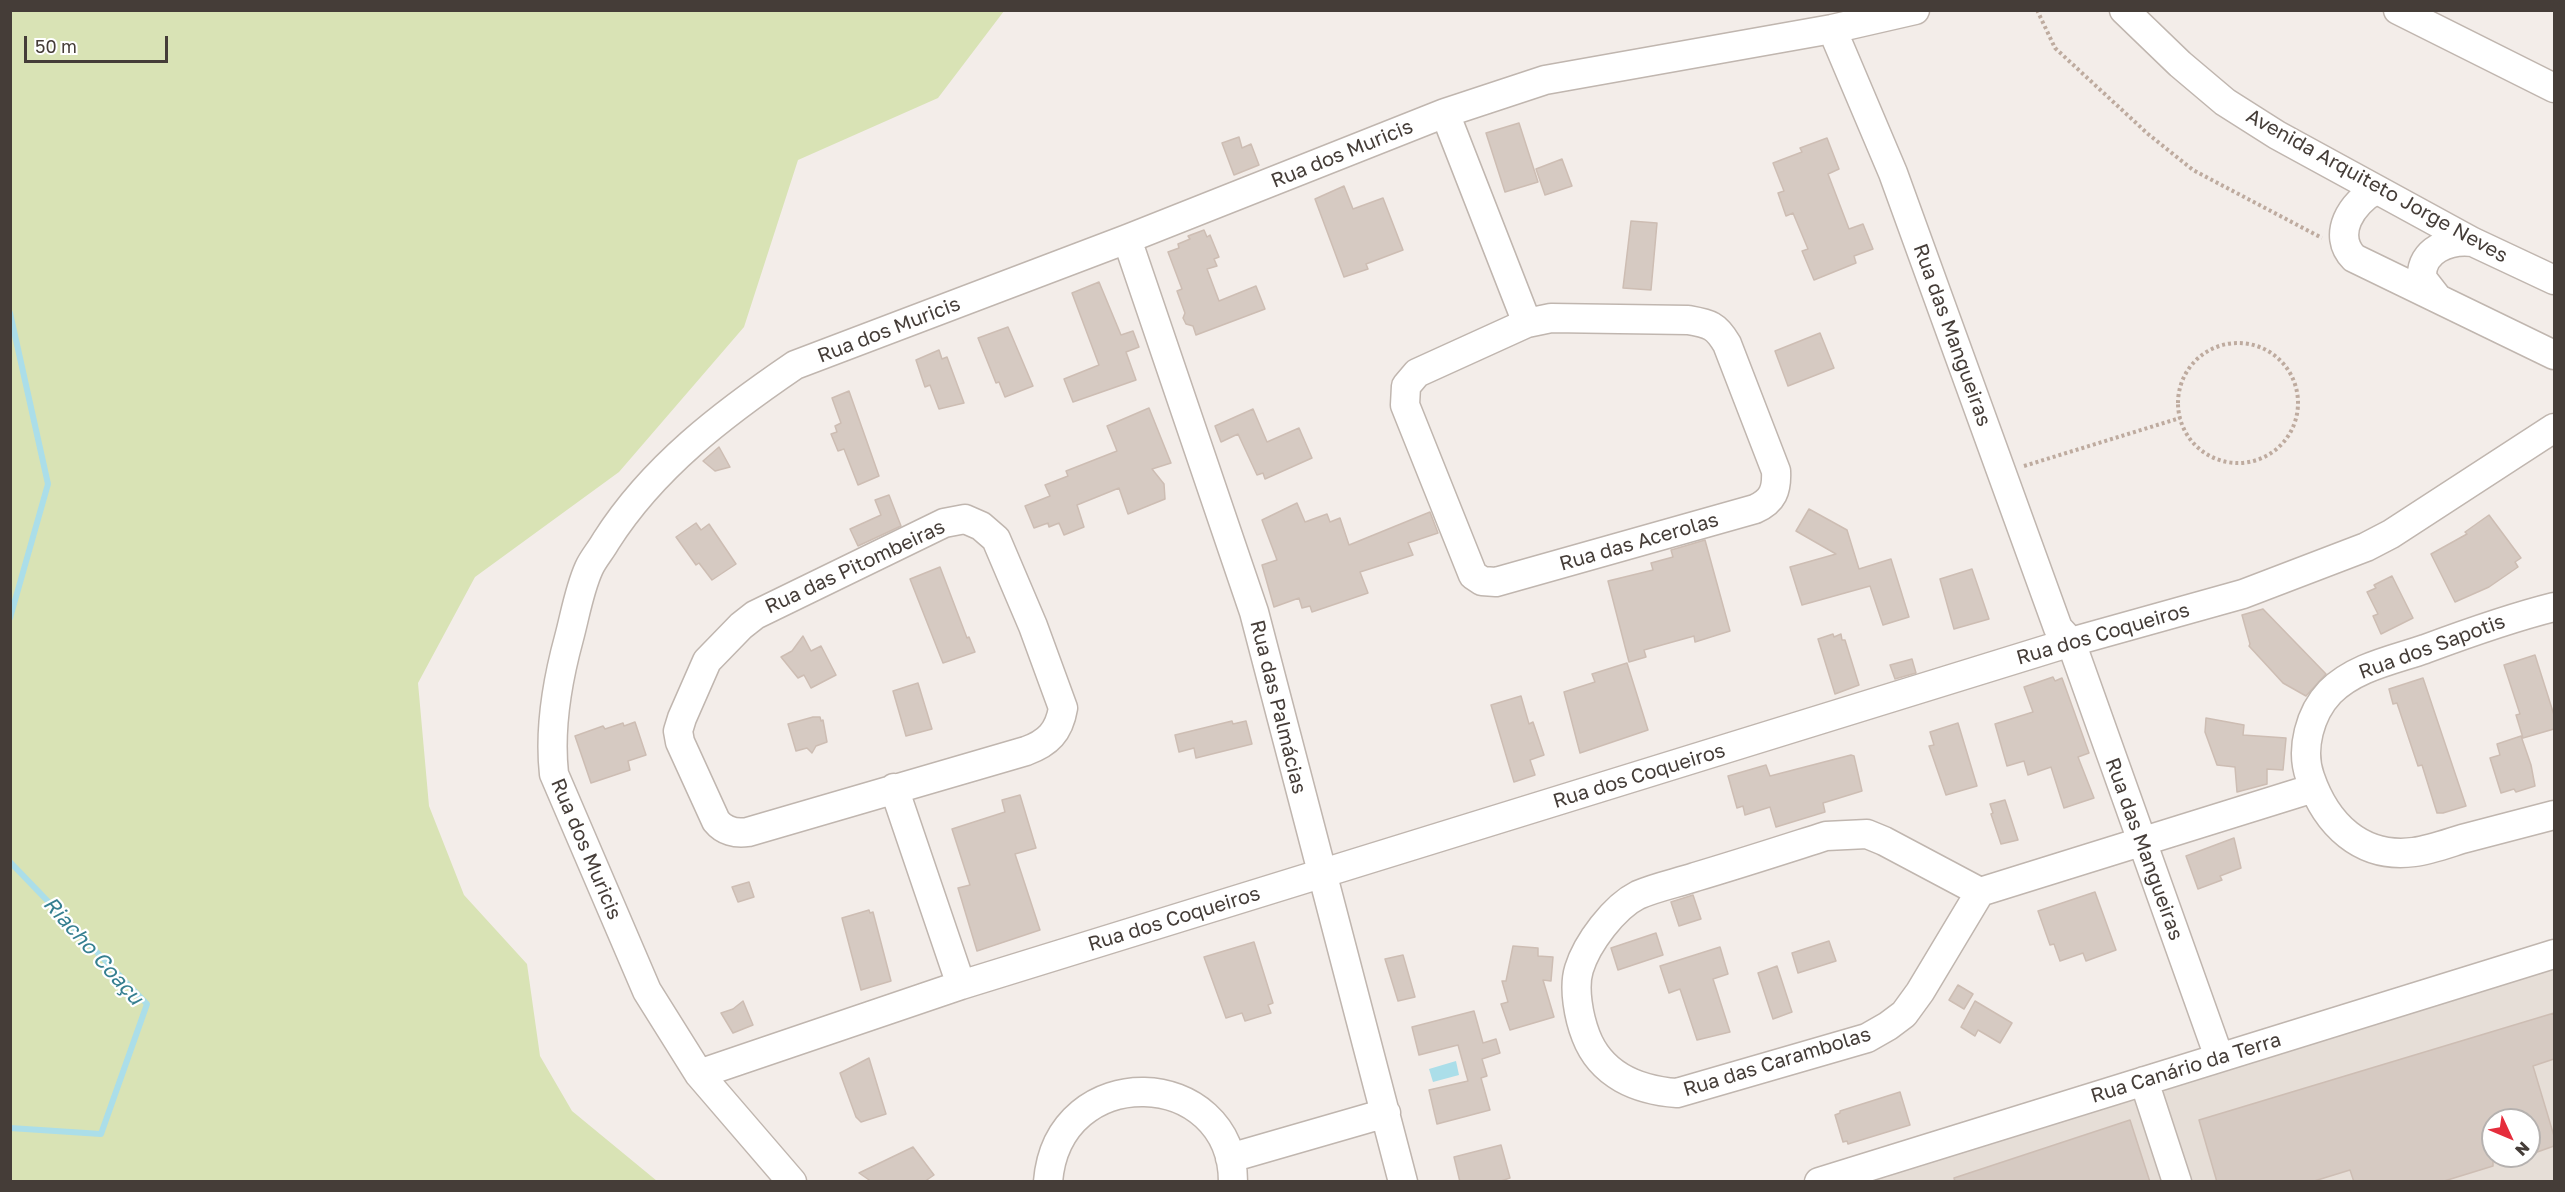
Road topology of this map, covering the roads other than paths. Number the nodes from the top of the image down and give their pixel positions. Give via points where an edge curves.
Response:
1 (1915, 10) edge
2 (2124, 10) edge
3 (2398, 10) edge
4 (1841, 27) junction
5 (2554, 88) edge
6 (1445, 113) junction
7 (2376, 190) junction
8 (1127, 239) junction
9 (2473, 242) junction
10 (2554, 280) edge
11 (2436, 296) junction
12 (1527, 323) junction
13 (2554, 355) edge
14 (2554, 428) edge
15 (2554, 606) edge
16 (2071, 642) junction
17 (894, 788) junction
18 (2314, 788) junction
19 (2554, 814) edge
20 (2142, 842) junction
21 (1322, 874) junction
22 (1980, 892) junction
23 (2554, 954) edge
24 (961, 985) junction
25 (2219, 1057) junction
26 (699, 1074) junction
27 (2144, 1081) junction
28 (1386, 1113) junction
29 (1232, 1170) edge
30 (792, 1182) edge
31 (1048, 1182) edge
32 (1403, 1182) edge
33 (1819, 1182) edge
34 (2177, 1182) edge

1 - 4 street, Rua dos Muricis
2 - 7 street, Avenida Arquiteto Jorge Neves via 2225,102
3 - 5 street
4 - 6 street, Rua dos Muricis via 1545,80
4 - 16 street, Rua das Mangueiras via 1893,173 2011,470 2058,628
6 - 8 street, Rua dos Muricis
6 - 12 street
7 - 9 street, Avenida Arquiteto Jorge Neves
7 - 11 street via 2358,203 2348,219 2343,237 2347,250 2354,258
8 - 21 street, Rua das Palmácias via 1254,612
8 - 26 street, Rua dos Muricis via 795,365 707,430 659,472 618,523 589,568 563,659 551,750 554,774 647,991
9 - 10 street, Avenida Arquiteto Jorge Neves
9 - 11 street via 2450,242 2424,263 2422,278
11 - 13 street
12 - 12 street, Rua das Acerolas via 1551,318 1688,320 1719,329 1776,471 1777,484 1768,503 1496,582 1476,579 1404,396 1406,386 1417,373
14 - 16 street, Rua dos Coqueiros via 2366,547 2243,594
15 - 18 street, Rua dos Sapotis via 2355,673 2330,692 2308,735 2308,771
16 - 20 street, Rua das Mangueiras
16 - 21 street, Rua dos Coqueiros
17 - 17 street, Rua das Pitombeiras via 1026,751 1043,744 1061,723 1063,708 996,539 965,519 944,523 755,615 722,643 708,662 678,731 716,821 722,828 740,833
17 - 24 street
18 - 19 street, Rua dos Sapotis via 2338,826 2353,841 2387,853 2414,852
18 - 20 street
20 - 22 street
20 - 25 street, Rua das Mangueiras
21 - 24 street, Rua dos Coqueiros
21 - 28 street, Rua das Palmácias
22 - 22 street, Rua das Carambolas via 1884,841 1867,834 1847,834 1826,836 1638,896 1604,926 1589,946 1579,970 1577,987 1583,1028 1591,1050 1607,1070 1624,1080 1677,1093 1867,1038 1904,1014
23 - 25 street, Rua Canário da Terra
24 - 26 street, Rua dos Coqueiros
25 - 27 street, Rua Canário da Terra
26 - 30 street, Rua dos Muricis
27 - 33 street, Rua Canário da Terra
27 - 34 street
28 - 29 street
28 - 32 street, Rua das Palmácias
29 - 31 street via 1216,1128 1192,1106 1161,1093 1128,1092 1096,1102 1071,1124 1054,1152

